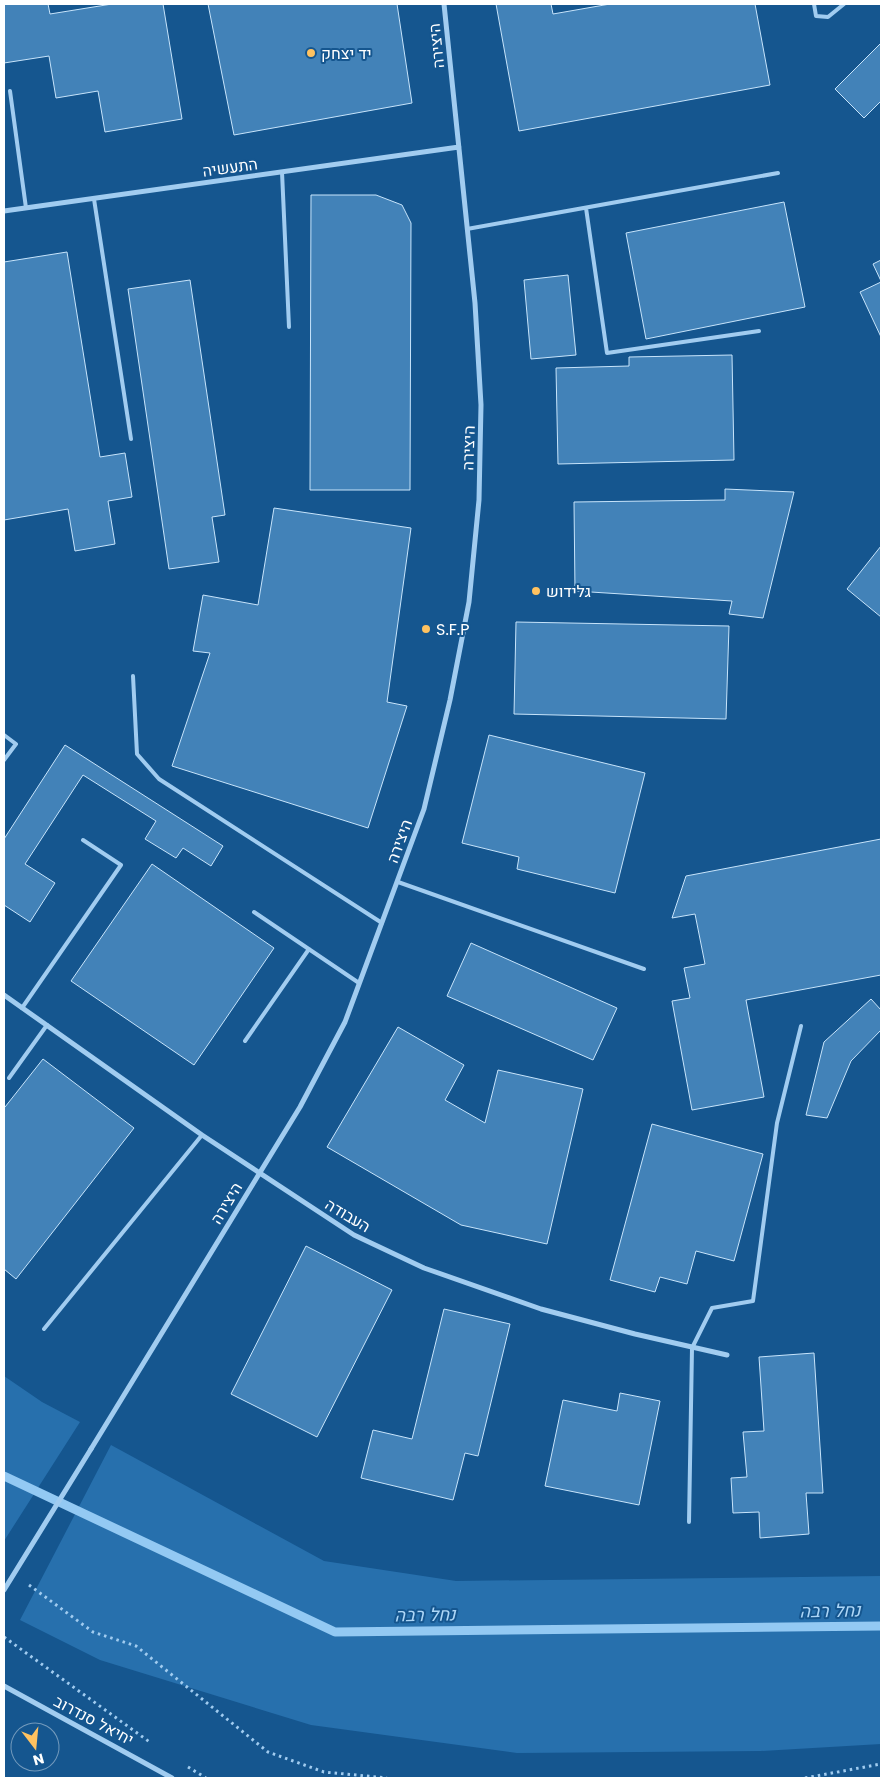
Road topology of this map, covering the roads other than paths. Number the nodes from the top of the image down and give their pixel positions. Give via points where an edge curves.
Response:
1 (444, 4) edge
2 (814, 4) edge
3 (844, 4) edge
4 (10, 91) dead end
5 (459, 147) junction
6 (282, 172) junction
7 (778, 173) dead end
8 (94, 199) junction
9 (26, 208) junction
10 (586, 208) junction
11 (4, 211) edge
12 (467, 229) junction
13 (289, 327) dead end
14 (759, 331) dead end
15 (131, 438) dead end
16 (132, 676) dead end
17 (4, 735) edge
18 (4, 760) edge
19 (83, 840) dead end
20 (398, 882) junction
21 (254, 912) dead end
22 (382, 923) junction
23 (309, 949) junction
24 (644, 969) dead end
25 (359, 983) junction
26 (4, 995) edge
27 (22, 1008) junction
28 (47, 1025) junction
29 (801, 1026) dead end
30 (245, 1041) dead end
31 (8, 1078) dead end
32 (202, 1135) junction
33 (259, 1173) junction
34 (44, 1329) dead end
35 (692, 1348) junction
36 (727, 1356) dead end
37 (689, 1522) dead end
38 (4, 1590) edge
39 (4, 1686) edge
40 (172, 1778) edge

1 - 5 street, היצירה
2 - 3 lane via 816,16 828,17
4 - 9 lane
5 - 6 street, התעשיה
5 - 12 street, היצירה
6 - 8 street, התעשיה
6 - 13 lane
7 - 10 lane
8 - 9 street, התעשיה
8 - 15 lane
9 - 11 street, התעשיה
10 - 12 lane
10 - 14 lane via 607,353
12 - 20 street, היצירה via 482,405 479,500 469,602 424,810
16 - 22 lane via 137,754 159,778
17 - 18 lane via 16,744
19 - 27 lane via 121,866
20 - 22 street, היצירה
20 - 24 lane
21 - 23 lane
22 - 25 street, היצירה
23 - 25 lane
23 - 30 lane
25 - 33 street, היצירה via 345,1022 300,1107
26 - 27 street, העבודה
27 - 28 street, העבודה
28 - 31 lane
28 - 32 street, העבודה
29 - 35 lane via 777,1123 753,1301 712,1308
32 - 33 street, העבודה
32 - 34 lane
33 - 35 street, העבודה via 354,1235 424,1268 541,1309
33 - 38 street, היצירה, bridge
35 - 36 street, העבודה
35 - 37 lane
39 - 40 street, יחיאל סנדרוב

